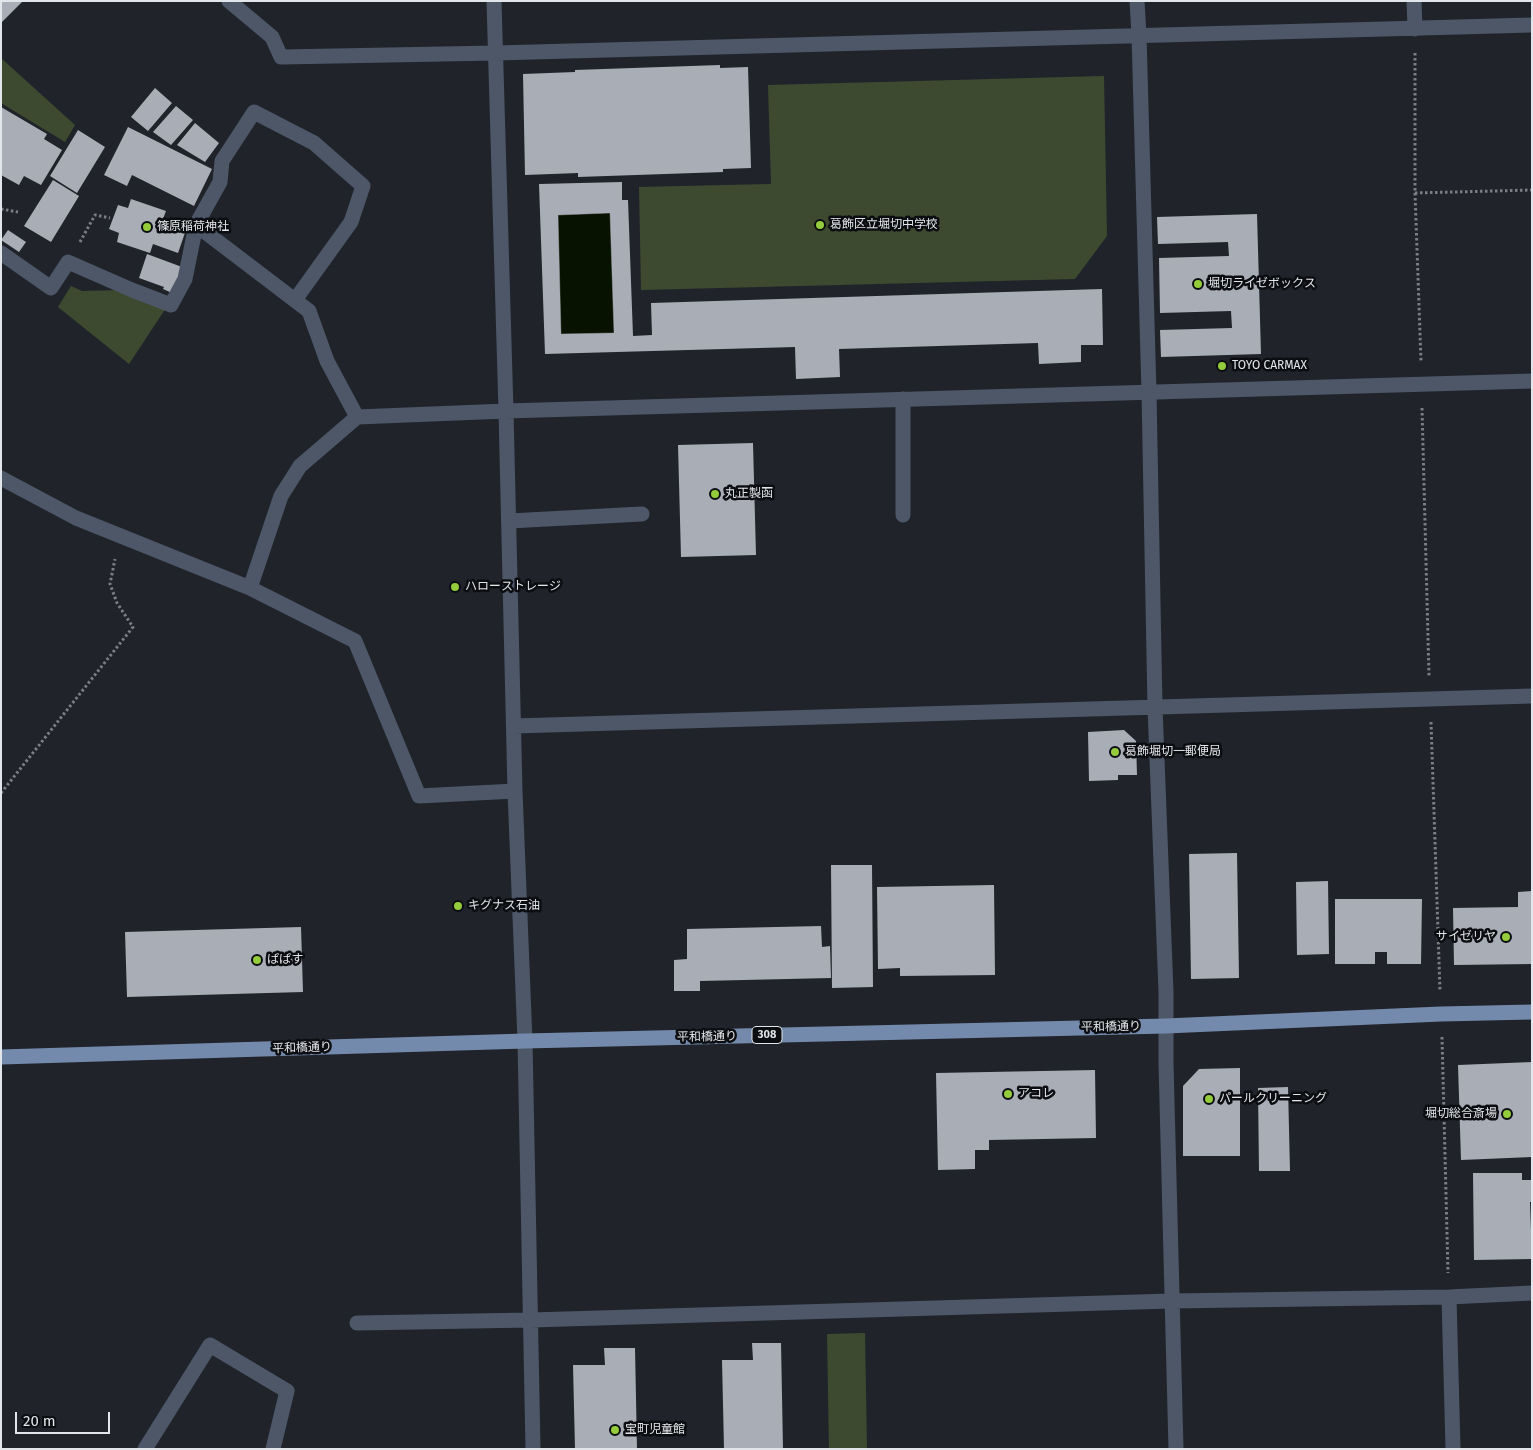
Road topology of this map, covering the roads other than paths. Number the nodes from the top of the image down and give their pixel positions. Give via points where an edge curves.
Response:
1 (229, 1) edge
2 (494, 1) edge
3 (1137, 1) edge
4 (1414, 1) edge
5 (1532, 26) edge
6 (1415, 29) junction
7 (1139, 35) junction
8 (496, 53) junction
9 (196, 225) junction
10 (1, 252) edge
11 (295, 300) junction
12 (1532, 381) edge
13 (1148, 393) junction
14 (903, 399) junction
15 (506, 410) junction
16 (357, 417) junction
17 (1, 478) edge
18 (642, 514) dead end
19 (903, 514) dead end
20 (509, 521) junction
21 (250, 588) junction
22 (1532, 696) edge
23 (1155, 707) junction
24 (514, 726) junction
25 (515, 791) junction
26 (1532, 1012) edge
27 (1166, 1026) junction
28 (525, 1041) junction
29 (1, 1057) edge
30 (1532, 1293) edge
31 (1449, 1297) junction
32 (1171, 1301) junction
33 (531, 1320) junction
34 (357, 1323) dead end
35 (145, 1449) edge
36 (273, 1449) edge
37 (533, 1449) edge
38 (1176, 1449) edge
39 (1453, 1449) edge

1 - 8 street via 272,37 281,57
2 - 8 street
3 - 7 street
4 - 6 street
5 - 6 street
6 - 7 street
7 - 8 street
7 - 13 street
8 - 15 street
9 - 10 street via 186,279 171,305 68,262 51,288
9 - 11 street
9 - 11 street via 220,182 222,161 254,112 314,143 363,186 351,222
11 - 16 street via 309,311 327,361
12 - 13 street
13 - 14 street
13 - 23 street
14 - 15 street
14 - 19 street
15 - 16 street
15 - 20 street
16 - 21 street via 300,466 281,496
17 - 21 street via 76,518
18 - 20 street
20 - 24 street
21 - 25 street via 355,641 419,796
22 - 23 street
23 - 24 street
23 - 27 street
24 - 25 street
25 - 28 street
26 - 27 main road, 平和橋通り / 308
27 - 28 main road, 平和橋通り / 308
27 - 32 street
28 - 29 main road, 平和橋通り / 308
28 - 33 street
30 - 31 street
31 - 32 street
31 - 39 street
32 - 33 street
32 - 38 street
33 - 34 street
33 - 37 street
35 - 36 street via 210,1344 287,1391

